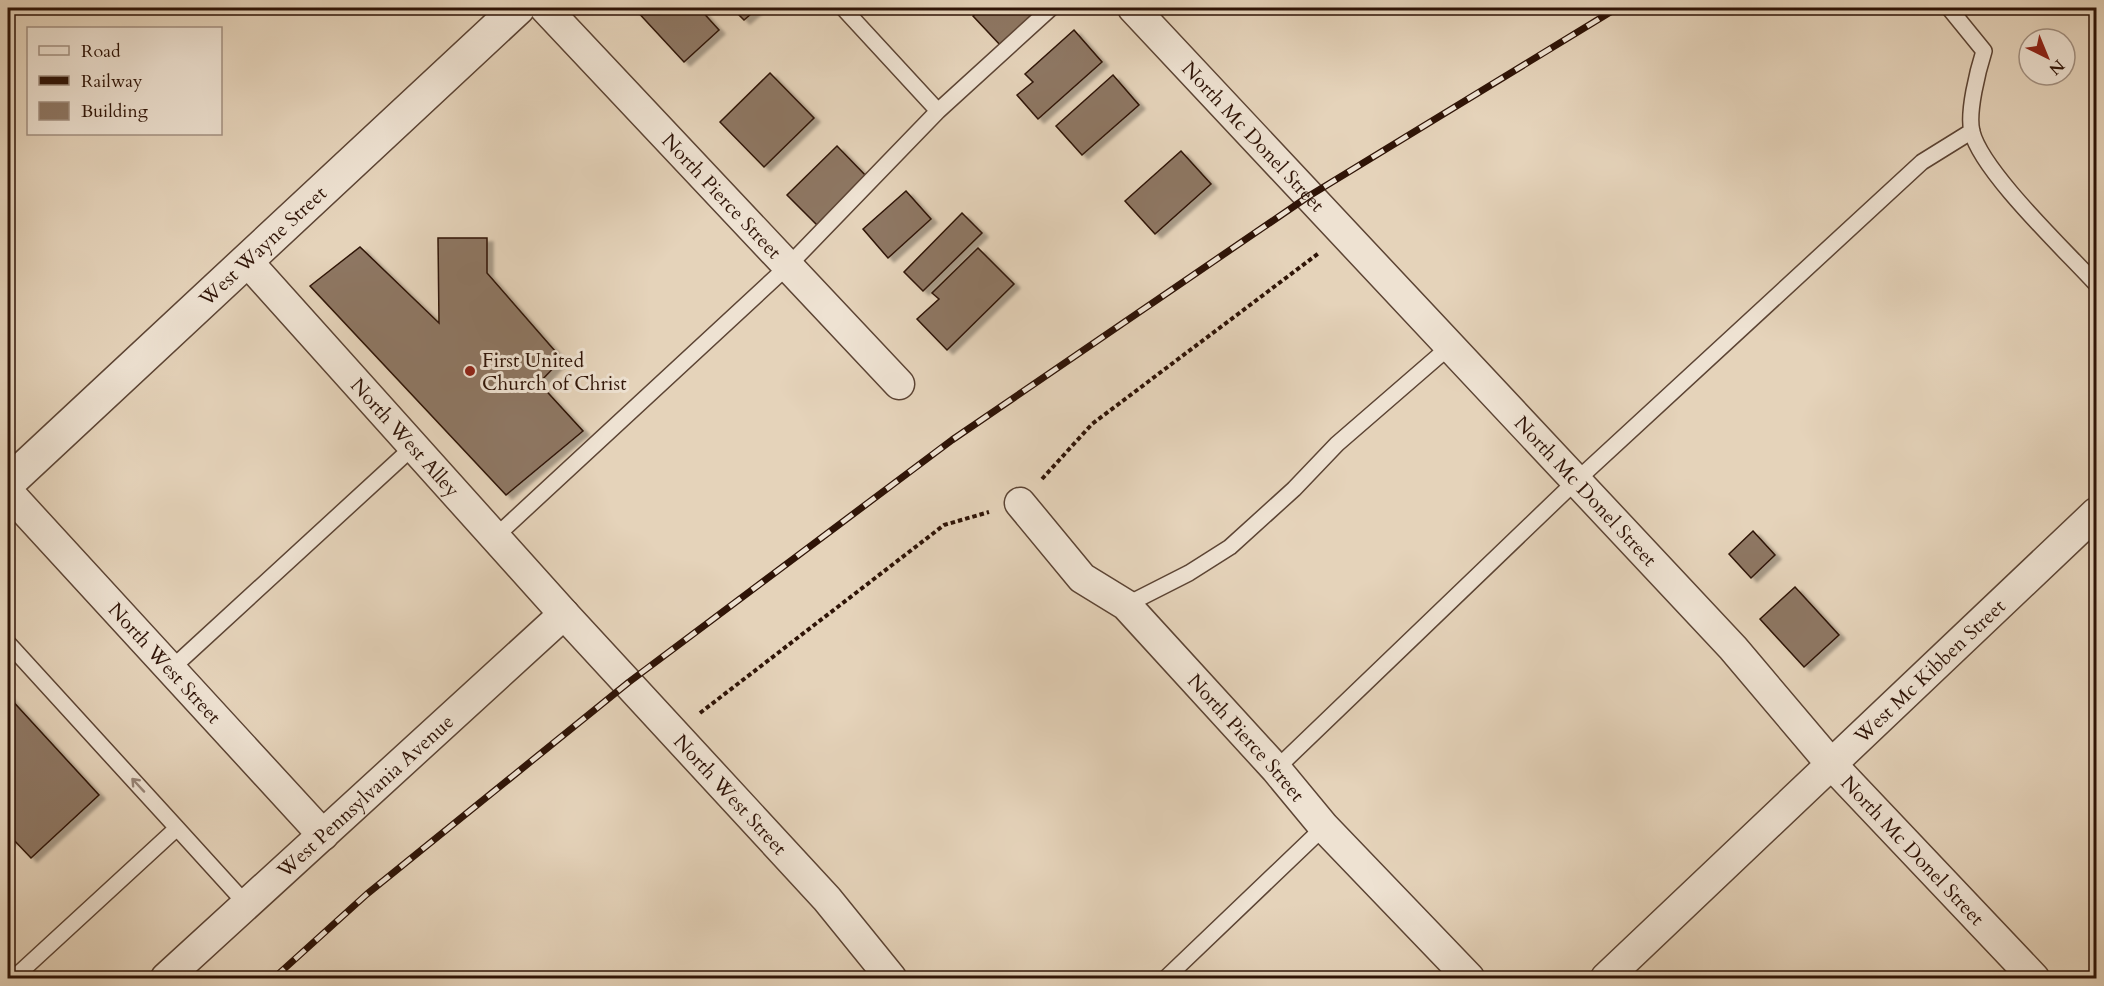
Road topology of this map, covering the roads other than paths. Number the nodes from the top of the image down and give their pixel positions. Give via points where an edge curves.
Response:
1 (518, 8) edge
2 (545, 8) edge
3 (843, 8) edge
4 (1052, 8) edge
5 (1133, 8) edge
6 (1949, 8) edge
7 (938, 111) junction
8 (1972, 131) junction
9 (246, 261) junction
10 (788, 266) junction
11 (2097, 284) edge
12 (1449, 347) junction
13 (899, 384) dead end
14 (413, 447) junction
15 (1577, 480) junction
16 (8, 483) edge
17 (8, 492) edge
18 (1020, 503) dead end
19 (2097, 513) edge
20 (495, 537) junction
21 (1126, 605) junction
22 (564, 614) junction
23 (8, 643) edge
24 (171, 669) junction
25 (1832, 765) junction
26 (1276, 769) junction
27 (1324, 827) junction
28 (177, 828) junction
29 (323, 835) junction
30 (247, 905) junction
31 (13, 975) edge
32 (166, 978) edge
33 (891, 978) edge
34 (1166, 978) edge
35 (1469, 978) edge
36 (1606, 978) edge
37 (2034, 978) edge

1 - 9 street, West Wayne Street
2 - 10 street, North Pierce Street
3 - 7 lane
4 - 7 lane
5 - 12 street, North Mc Donel Street
6 - 8 lane via 1984,51 1975,82
7 - 10 lane
8 - 11 lane via 1986,162
8 - 15 lane via 1922,162
9 - 14 street, North West Alley
9 - 16 street, West Wayne Street
10 - 13 street, North Pierce Street
10 - 20 lane
12 - 15 street, North Mc Donel Street
12 - 21 lane via 1337,444 1230,547
14 - 20 street, North West Alley
14 - 24 lane
15 - 25 street, North Mc Donel Street via 1733,648
15 - 26 lane
17 - 24 street, North West Street
18 - 21 street, North Pierce Street via 1082,578
19 - 25 street, West Mc Kibben Street
20 - 22 street, North West Alley
21 - 26 street, North Pierce Street
22 - 29 street, West Pennsylvania Avenue
22 - 33 street, North West Street via 827,899
28 -> 23 lane
24 - 29 street, North West Street
25 - 36 street, West Mc Kibben Street
25 - 37 street, North Mc Donel Street
26 - 27 street, North Pierce Street
27 - 34 lane
27 - 35 street, North Pierce Street
28 - 30 lane
28 - 31 lane
29 - 30 street, West Pennsylvania Avenue
30 - 32 street, West Pennsylvania Avenue

